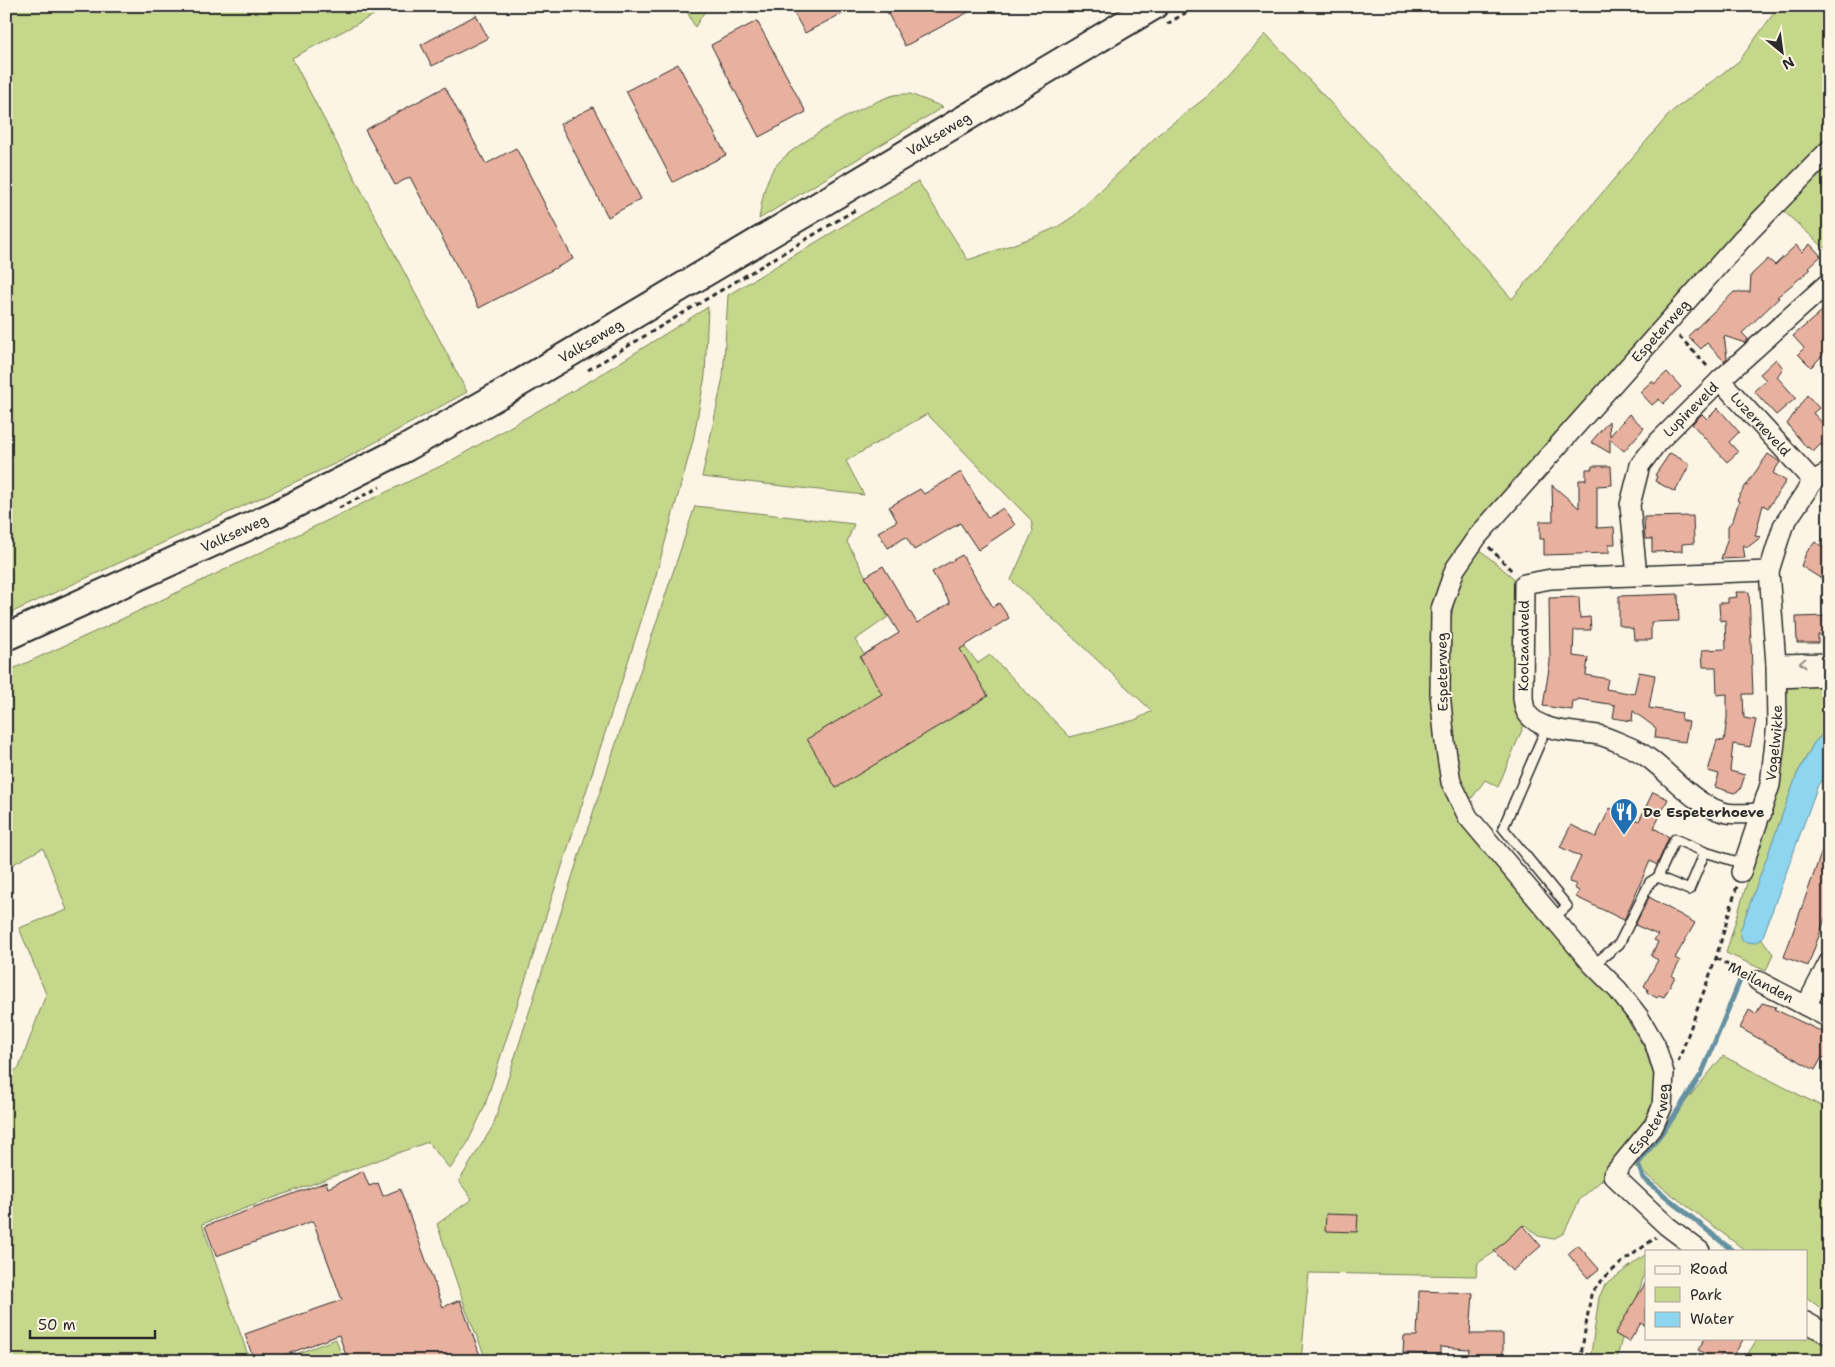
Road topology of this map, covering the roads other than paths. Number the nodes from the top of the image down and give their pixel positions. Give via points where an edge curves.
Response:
1 (1154, 6) edge
2 (1829, 150) edge
3 (1829, 282) edge
4 (1720, 380) junction
5 (1821, 477) edge
6 (1768, 571) junction
7 (1638, 576) junction
8 (6, 637) edge
9 (1829, 663) edge
10 (1777, 671) junction
11 (1829, 676) edge
12 (1542, 738) dead end
13 (1762, 814) junction
14 (1705, 852) junction
15 (1743, 868) joint
16 (1658, 877) junction
17 (1553, 919) junction
18 (1829, 962) edge
19 (1593, 965) junction
20 (1758, 982) road end
21 (1806, 1006) junction
22 (1829, 1018) edge
23 (1699, 1250) edge
24 (1808, 1323) edge
25 (1829, 1335) edge

1 - 8 main road, Valkseweg via 406,448 274,515
2 - 17 street, Espeterweg via 1741,240 1477,537 1455,569 1441,609 1440,693 1452,782 1468,817
3 - 4 street, Lupineveld
4 - 5 street, Luzerneveld
4 - 7 street, Lupineveld via 1657,443 1640,465 1630,505
5 - 6 street, Vogelwikke via 1783,526
6 - 7 street, Koolzaadveld
6 - 10 street, Vogelwikke
7 - 13 street, Koolzaadveld via 1551,579 1524,584 1523,698 1526,712 1550,728 1601,736 1637,750 1706,804 1727,813
9 -> 10 street
10 - 11 street
10 - 13 street, Vogelwikke via 1777,724 1771,776
12 - 17 lane via 1503,828 1567,906
13 - 15 street, Vogelwikke
14 - 15 lane
14 - 16 lane via 1675,839
14 - 16 lane via 1689,890
16 - 19 lane via 1650,882 1619,944
17 - 19 street, Espeterweg
18 - 21 street, Meilanden
19 - 23 street, Espeterweg via 1639,1017 1655,1044 1664,1073 1662,1107 1654,1125 1613,1175
20 - 21 street, Meilanden
21 - 22 street, Meilanden
24 - 25 street

